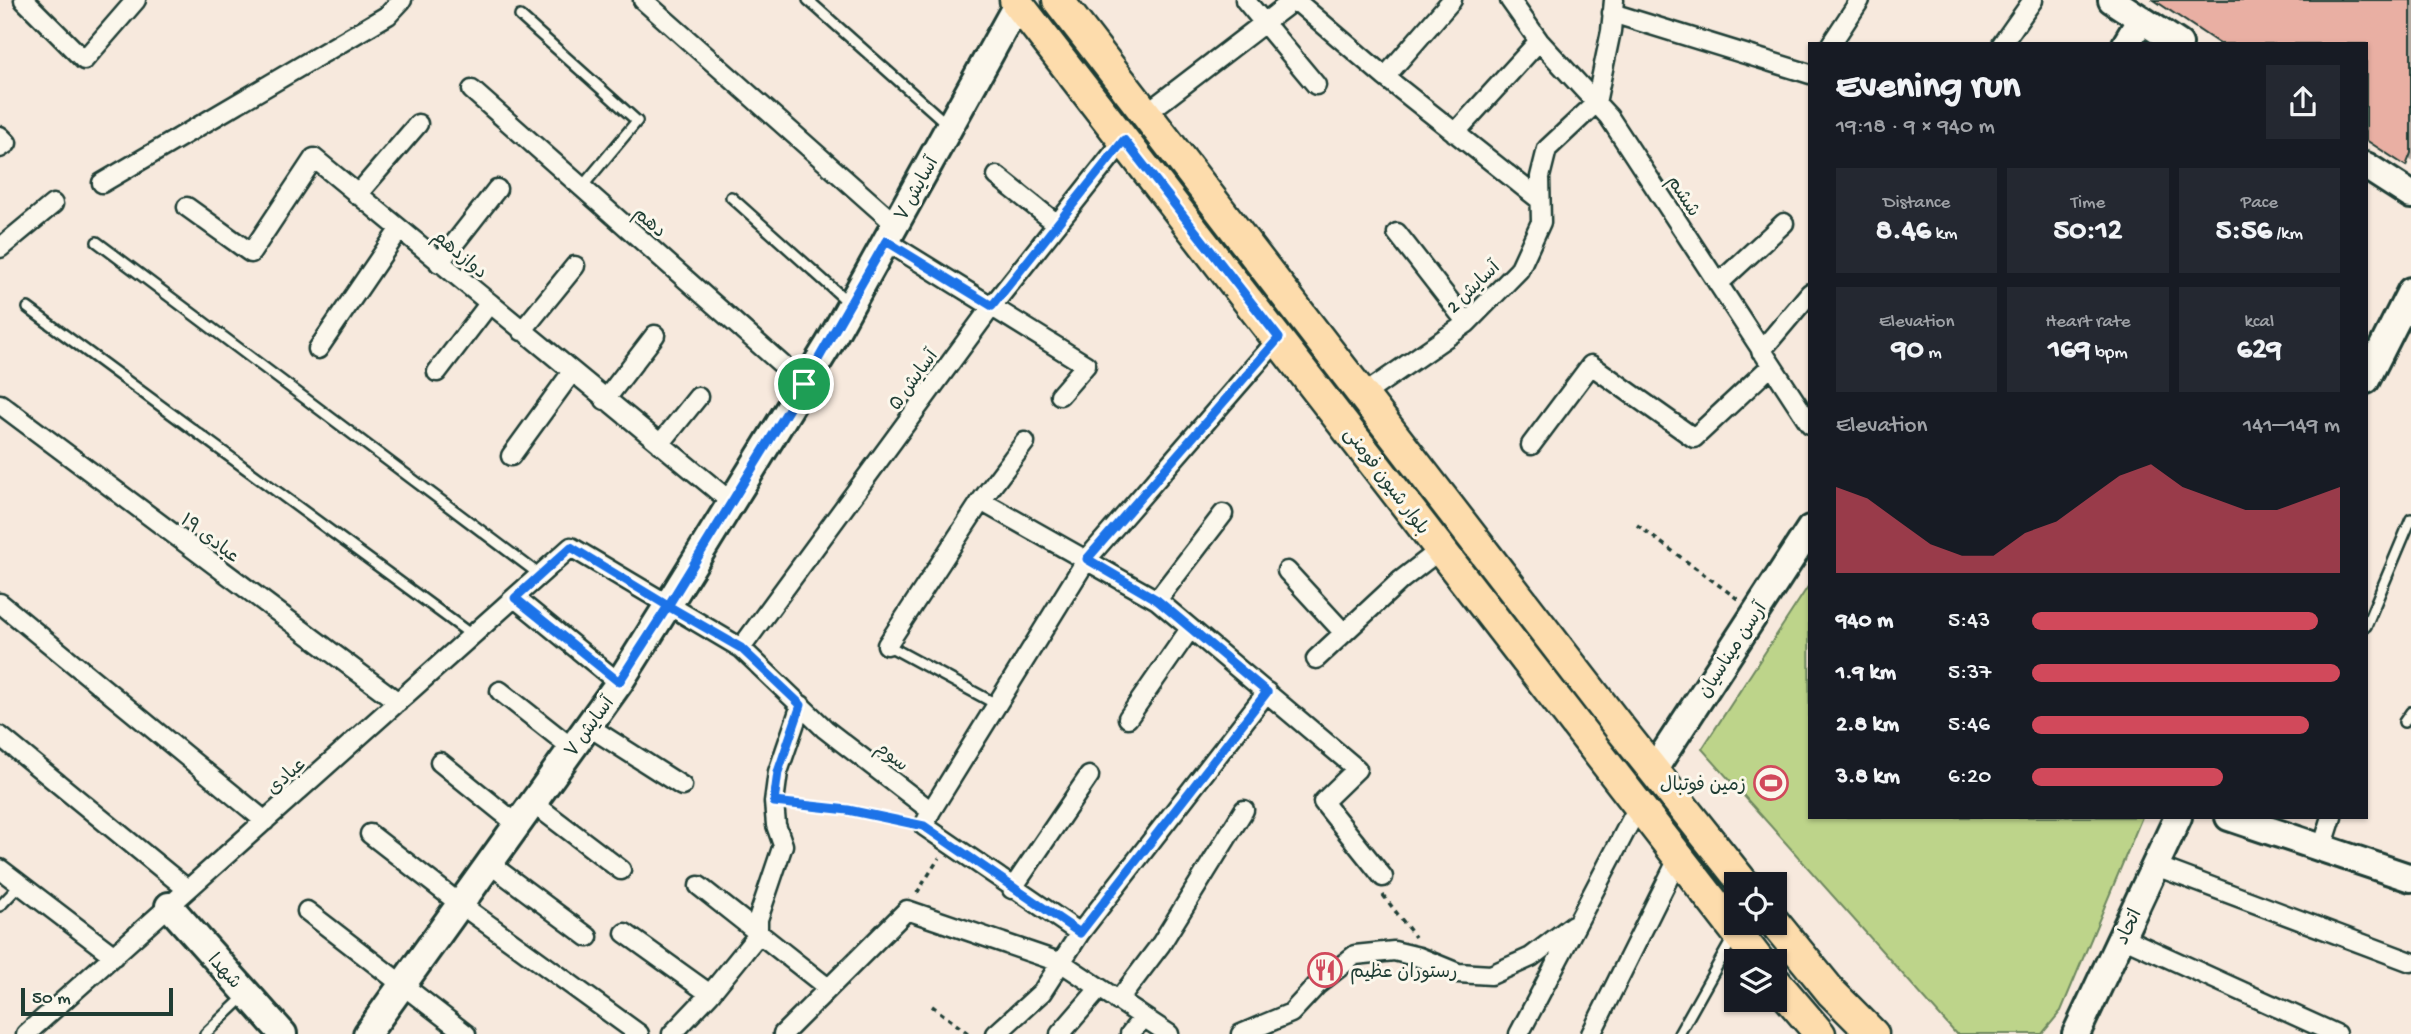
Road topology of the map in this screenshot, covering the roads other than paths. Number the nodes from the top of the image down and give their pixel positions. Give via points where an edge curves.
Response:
1 (24, 0) edge
2 (136, 0) edge
3 (402, 0) edge
4 (643, 0) edge
5 (808, 0) edge
6 (1058, 0) edge
7 (1245, 0) edge
8 (1294, 0) edge
9 (1452, 0) edge
10 (1510, 0) edge
11 (1860, 0) edge
12 (2033, 0) edge
13 (2112, 0) edge
14 (1017, 2) edge
15 (1613, 7) edge
16 (520, 16) dead end
17 (2141, 19) junction
18 (1265, 24) junction
19 (1539, 41) junction
20 (1832, 42) edge
21 (2003, 42) edge
22 (2127, 42) edge
23 (2176, 42) edge
24 (1808, 73) edge
25 (1385, 77) junction
26 (1316, 85) dead end
27 (472, 90) dead end
28 (1596, 103) junction
29 (1144, 115) junction
30 (418, 124) dead end
31 (950, 126) junction
32 (1455, 133) junction
33 (0, 136) edge
34 (1124, 140) junction
35 (0, 148) edge
36 (2368, 167) edge
37 (997, 176) dead end
38 (102, 183) dead end
39 (581, 188) junction
40 (497, 189) dead end
41 (357, 195) junction
42 (2411, 195) edge
43 (731, 197) dead end
44 (1540, 200) junction
45 (53, 204) dead end
46 (187, 207) dead end
47 (1784, 223) dead end
48 (1057, 224) junction
49 (399, 230) junction
50 (891, 232) junction
51 (1397, 233) dead end
52 (97, 242) dead end
53 (0, 248) edge
54 (439, 263) junction
55 (575, 266) dead end
56 (1718, 284) junction
57 (2411, 291) edge
58 (1808, 295) edge
59 (489, 304) junction
60 (850, 304) junction
61 (992, 306) junction
62 (28, 308) dead end
63 (1467, 323) junction
64 (522, 331) junction
65 (655, 335) dead end
66 (1279, 338) junction
67 (318, 349) dead end
68 (1761, 351) junction
69 (1772, 366) junction
70 (437, 372) dead end
71 (572, 372) junction
72 (2368, 376) edge
73 (804, 384) junction
74 (1060, 395) dead end
75 (1363, 396) junction
76 (698, 397) dead end
77 (605, 400) junction
78 (0, 404) edge
79 (1808, 421) edge
80 (1024, 442) dead end
81 (660, 444) junction
82 (1531, 445) dead end
83 (511, 456) dead end
84 (981, 501) junction
85 (731, 502) junction
86 (1223, 514) dead end
87 (2411, 519) edge
88 (1808, 532) edge
89 (571, 547) joint
90 (1441, 549) junction
91 (1087, 559) junction
92 (1287, 571) dead end
93 (540, 575) junction
94 (515, 598) junction
95 (1157, 600) junction
96 (0, 603) edge
97 (668, 606) junction
98 (2368, 621) edge
99 (1190, 629) junction
100 (1344, 633) junction
101 (473, 636) junction
102 (887, 645) joint
103 (741, 648) junction
104 (1316, 659) dead end
105 (619, 682) junction
106 (500, 691) dead end
107 (1267, 692) junction
108 (398, 702) junction
109 (996, 704) junction
110 (801, 705) junction
111 (2411, 712) edge
112 (1128, 718) dead end
113 (2404, 722) dead end
114 (588, 726) junction
115 (0, 736) edge
116 (572, 748) junction
117 (440, 762) dead end
118 (1654, 769) junction
119 (1089, 776) dead end
120 (682, 786) dead end
121 (533, 803) junction
122 (1639, 805) junction
123 (1244, 810) dead end
124 (927, 819) junction
125 (2177, 819) edge
126 (2235, 819) edge
127 (2331, 819) edge
128 (265, 821) junction
129 (517, 825) junction
130 (370, 834) dead end
131 (2322, 848) junction
132 (1679, 857) junction
133 (489, 864) junction
134 (2155, 866) junction
135 (0, 869) edge
136 (621, 870) dead end
137 (1735, 872) edge
138 (2410, 875) edge
139 (1383, 877) road end
140 (20, 885) junction
141 (699, 886) dead end
142 (1012, 888) junction
143 (178, 898) junction
144 (460, 904) junction
145 (0, 906) edge
146 (307, 911) dead end
147 (1724, 915) edge
148 (1573, 925) junction
149 (625, 933) dead end
150 (1080, 933) junction
151 (758, 935) junction
152 (1735, 935) edge
153 (1739, 935) edge
154 (1785, 935) edge
155 (588, 937) dead end
156 (2122, 937) junction
157 (1750, 949) edge
158 (114, 956) junction
159 (1062, 962) junction
160 (2411, 962) edge
161 (402, 985) junction
162 (828, 988) junction
163 (1099, 989) junction
164 (247, 994) junction
165 (710, 995) junction
166 (1787, 998) edge
167 (1118, 1001) junction
168 (1143, 1017) junction
169 (1811, 1030) edge
170 (26, 1034) edge
171 (205, 1034) edge
172 (283, 1034) edge
173 (367, 1034) edge
174 (466, 1034) edge
175 (639, 1034) edge
176 (672, 1034) edge
177 (783, 1034) edge
178 (996, 1034) edge
179 (1060, 1034) edge
180 (1130, 1034) edge
181 (1169, 1034) edge
182 (1241, 1034) edge
183 (1518, 1034) edge
184 (1591, 1034) edge
185 (1679, 1034) edge
186 (1873, 1034) edge
187 (2076, 1034) edge
188 (2336, 1034) edge

1 - 2 street via 83,60
3 - 38 street via 388,15
4 - 50 street
5 - 31 lane
6 - 29 main road, بلوار شیون فومنی
7 - 18 street
8 - 18 street
8 - 25 street
9 - 25 street
10 - 19 street, ششم
11 - 20 street
12 - 21 street
13 - 17 street
14 - 31 street, آسایش ۷
14 - 34 main road, بلوار شیون فومنی
15 - 24 street
15 - 28 street
16 - 39 lane via 637,121
17 - 22 street
17 - 23 street
18 - 26 street
18 - 29 street
19 - 28 street, ششم
19 - 32 street
25 - 32 street
27 - 39 street, دهم
28 - 44 street, آسایش 2 via 1547,149
28 - 56 street, ششم
29 - 75 main road, بلوار شیون فومنی
30 - 41 street
31 - 50 street, آسایش ۷
32 - 44 street
33 - 35 street via 7,143
34 - 48 street, آسایش ۵
34 - 66 main road, بلوار شیون فومنی
36 - 42 street
37 - 48 street
39 - 73 street, دهم
40 - 54 street
41 - 46 street, دوازدهم via 314,158 251,253
41 - 49 street, دوازدهم
43 - 60 lane
44 - 63 street, آسایش 2 via 1541,222 1519,270
45 - 53 street
47 - 56 street
48 - 61 street, آسایش ۵
49 - 54 street, دوازدهم
49 - 67 street
50 - 60 street, آسایش ۷
50 - 61 street
51 - 63 street
52 - 93 lane
54 - 59 street, دوازدهم
55 - 64 street
56 - 68 street, ششم
57 - 72 street
58 - 68 street
59 - 64 street, دوازدهم
59 - 70 street
60 - 73 street, آسایش ۷
61 - 74 street via 1086,365
61 - 103 street, آسایش ۵
62 - 101 lane
63 - 75 street, آسایش 2
64 - 71 street, دوازدهم
65 - 77 street
66 - 90 main road, بلوار شیون فومنی
66 - 91 street
68 - 69 street, ششم
69 - 79 street, ششم
69 - 82 street via 1694,438 1591,365
71 - 77 street, دوازدهم
71 - 83 street
73 - 85 street, آسایش ۷
75 - 118 main road, بلوار شیون فومنی
76 - 81 street
77 - 81 street, دوازدهم
78 - 108 street, عبادی ۱۹
80 - 84 street
81 - 85 street, دوازدهم
84 - 91 street
84 - 102 street
85 - 97 street, آسایش ۷
86 - 95 street
87 - 98 lane
88 - 118 street, آرسن میناسیان
89 - 93 street, عبادی
89 - 97 street, سوم
90 - 100 street
90 - 122 main road, بلوار شیون فومنی
91 - 95 street
91 - 109 street
92 - 100 street
93 - 94 street, عبادی
94 - 101 street, عبادی
94 - 105 street
95 - 99 street
96 - 128 street
97 - 103 street, سوم
97 - 105 street, آسایش ۷
99 - 107 street
99 - 112 street
100 - 104 street
101 - 108 street, عبادی
102 - 109 lane
103 - 110 street, سوم
105 - 114 street, آسایش ۷
106 - 116 street
107 - 139 street via 1357,769 1323,802
107 - 150 street
108 - 128 street, عبادی
109 - 124 street
110 - 124 street, سوم
110 - 151 street via 778,772 774,802 783,845 758,919
111 - 113 lane
114 - 116 street, آسایش ۷
114 - 120 street
115 - 143 street
116 - 121 street, آسایش ۷
117 - 129 street
118 - 137 main road, بلوار شیون فومنی
119 - 142 street
121 - 129 street, آسایش ۷
121 - 136 street
122 - 132 main road, بلوار شیون فومنی
122 - 148 street
123 - 167 street via 1161,944
124 - 142 street, سوم via 948,843
125 - 134 street, اتحاد
126 - 131 street
127 - 131 street
128 - 143 street, عبادی
129 - 133 street, آسایش ۷
130 - 144 street
131 - 138 street
132 - 147 main road, بلوار شیون فومنی
132 - 184 street
133 - 144 street, آسایش ۷
133 - 155 street
134 - 156 street, اتحاد
134 - 160 street
135 - 140 street
140 - 145 lane
140 - 158 street
141 - 151 street
142 - 150 street, سوم
143 - 158 street, عبادی
143 - 164 street, شهدا
144 - 161 street, آسایش ۷
144 - 175 street
146 - 161 street
148 - 182 street via 1531,957 1491,975 1458,973 1394,951 1355,955 1291,1013
148 - 183 street
149 - 165 street
150 - 159 street
151 - 162 street
151 - 165 street
152 - 185 lane
153 - 157 main road, بلوار شیون فومنی
154 - 186 main road
156 - 187 street, اتحاد
156 - 188 street
158 - 170 street, عبادی
159 - 162 street via 907,910
159 - 163 street
159 - 178 street via 1042,992
161 - 173 street, آسایش ۷
161 - 174 street
162 - 177 street
163 - 167 street
163 - 179 street
164 - 171 lane
164 - 172 street, شهدا
165 - 176 street
166 - 169 main road
167 - 168 street
168 - 180 street
168 - 181 street

